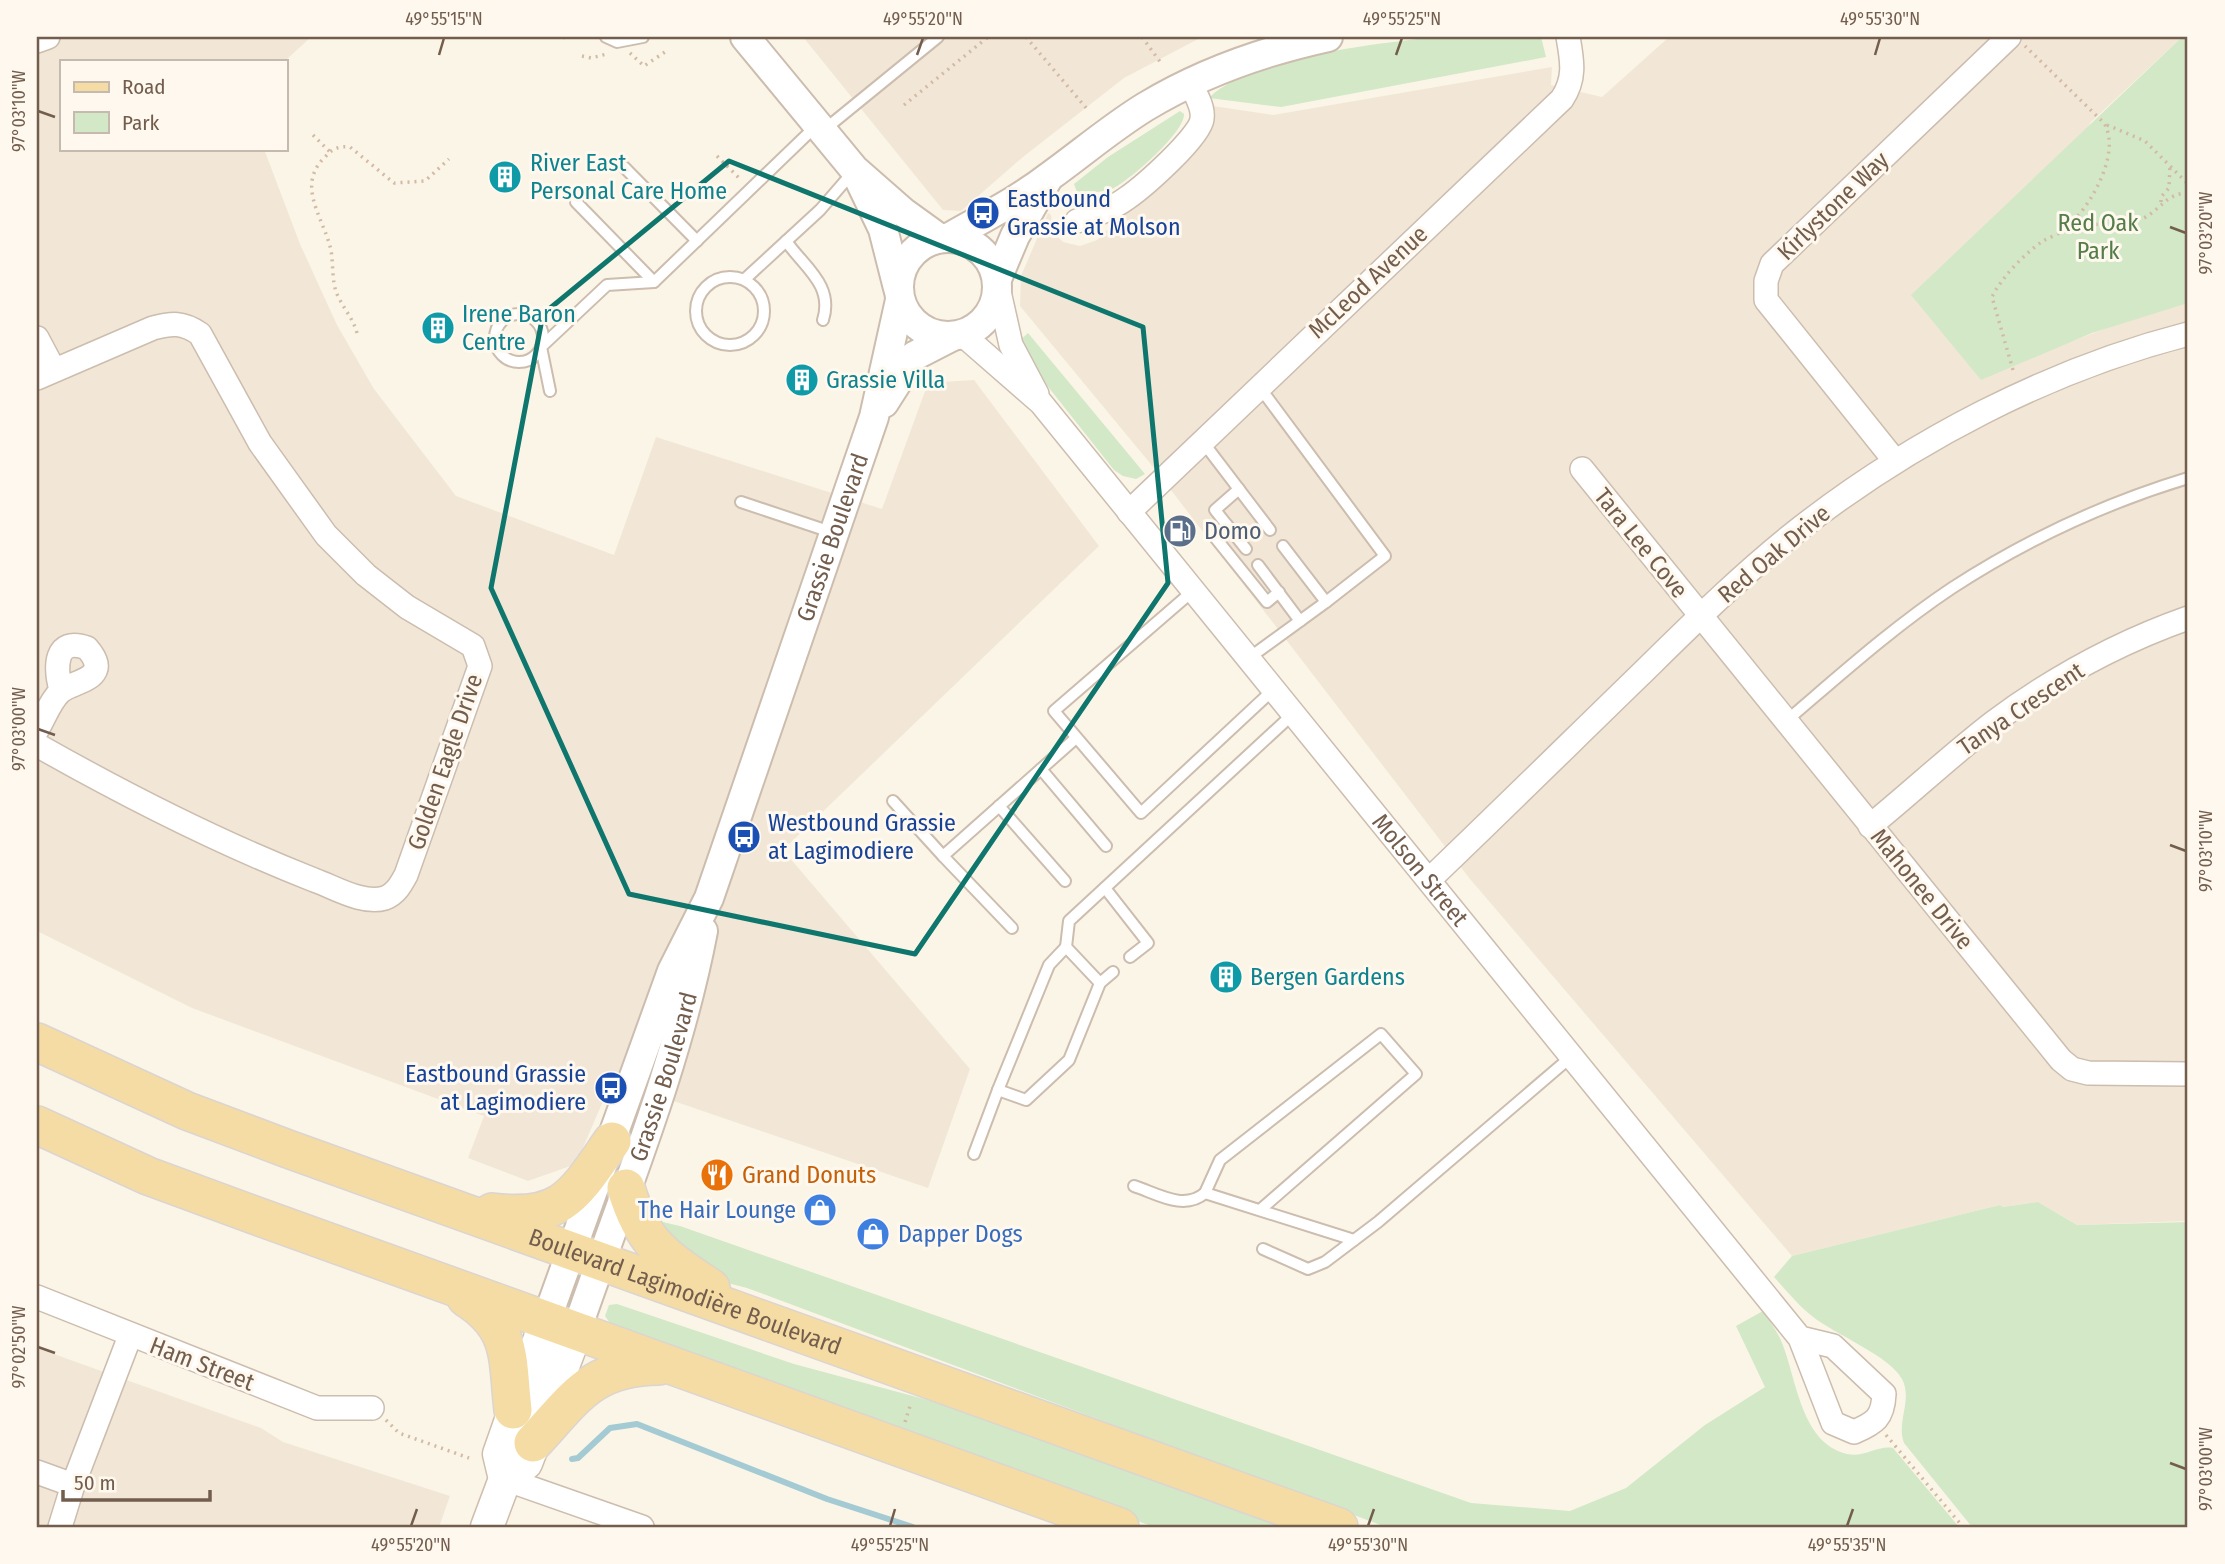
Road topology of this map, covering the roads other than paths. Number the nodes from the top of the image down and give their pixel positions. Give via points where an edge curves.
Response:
1 (48, 37) edge
2 (606, 37) edge
3 (643, 37) edge
4 (745, 37) edge
5 (938, 37) edge
6 (1328, 37) edge
7 (1567, 37) edge
8 (2009, 37) edge
9 (37, 41) edge
10 (1189, 83) junction
11 (820, 129) junction
12 (624, 167) dead end
13 (854, 169) junction
14 (1049, 178) junction
15 (576, 202) dead end
16 (1077, 220) dead end
17 (944, 237) junction
18 (697, 241) junction
19 (786, 241) junction
20 (745, 279) junction
21 (654, 282) junction
22 (997, 283) junction
23 (899, 295) junction
24 (823, 320) dead end
25 (2188, 334) edge
26 (957, 336) junction
27 (37, 338) edge
28 (541, 347) junction
29 (45, 374) edge
30 (1258, 385) junction
31 (550, 391) dead end
32 (1041, 403) junction
33 (874, 417) junction
34 (1203, 442) junction
35 (1895, 461) junction
36 (1582, 469) dead end
37 (2188, 478) edge
38 (1239, 489) junction
39 (741, 502) dead end
40 (1129, 512) junction
41 (1227, 525) junction
42 (1270, 530) dead end
43 (834, 533) junction
44 (1283, 546) dead end
45 (1246, 549) dead end
46 (1258, 565) dead end
47 (1194, 590) junction
48 (1279, 593) junction
49 (1326, 603) junction
50 (1701, 616) junction
51 (2188, 618) edge
52 (1300, 621) junction
53 (1249, 658) junction
54 (1274, 689) junction
55 (61, 690) dead end
56 (1294, 713) junction
57 (1785, 722) junction
58 (37, 730) edge
59 (1076, 738) junction
60 (37, 745) edge
61 (1041, 769) junction
62 (893, 801) dead end
63 (999, 806) junction
64 (1870, 826) junction
65 (1106, 846) dead end
66 (943, 856) junction
67 (1430, 879) junction
68 (1065, 881) dead end
69 (1105, 888) junction
70 (709, 898) junction
71 (1012, 928) dead end
72 (1066, 947) junction
73 (1130, 957) dead end
74 (1112, 972) dead end
75 (1100, 983) junction
76 (37, 1042) edge
77 (1572, 1056) junction
78 (2188, 1073) edge
79 (998, 1090) junction
80 (37, 1125) edge
81 (612, 1141) junction
82 (974, 1154) dead end
83 (1134, 1186) dead end
84 (626, 1188) junction
85 (1206, 1193) junction
86 (450, 1206) junction
87 (1259, 1210) junction
88 (1354, 1240) junction
89 (1263, 1250) dead end
90 (586, 1255) junction
91 (415, 1273) junction
92 (37, 1297) edge
93 (755, 1318) junction
94 (561, 1326) junction
95 (130, 1336) junction
96 (1800, 1338) junction
97 (680, 1370) junction
98 (372, 1408) road end
99 (513, 1410) junction
100 (533, 1443) junction
101 (37, 1472) edge
102 (505, 1479) junction
103 (73, 1485) junction
104 (60, 1527) edge
105 (487, 1527) edge
106 (642, 1527) edge
107 (1120, 1527) edge
108 (1339, 1527) edge

1 - 9 street
2 - 3 lane via 617,42
4 - 11 street
5 - 11 lane
6 - 10 street via 1235,64
7 - 30 street, McLeod Avenue via 1573,71 1563,99
8 - 35 street, Kirlystone Way via 1772,264 1766,281 1766,300
10 - 14 street via 1115,127
10 - 16 street via 1202,120 1195,135 1129,197
11 - 13 street
11 - 18 lane
12 - 18 lane
13 - 17 street via 903,212
13 - 19 lane
13 - 23 street via 883,229
14 - 17 street
14 - 22 street via 1015,236
15 - 21 lane
17 - 22 street via 981,249
17 - 23 street via 918,247 907,258 900,273
18 - 21 lane
19 - 20 lane
19 - 24 lane via 820,283 827,298
20 - 20 lane via 734,276 713,281 699,296 700,328 716,342 737,345 762,325 760,293
21 - 28 lane via 607,285
22 - 26 street via 989,315
22 - 32 street, Molson Street via 1011,345
23 - 26 street via 909,318 921,328 936,335
23 - 33 street, Grassie Boulevard
25 - 35 street, Red Oak Drive via 2084,368 2001,404
26 - 32 street, Molson Street
26 - 33 street, Grassie Boulevard via 914,356
27 - 29 street
28 - 28 lane via 530,359 515,362 496,347 495,332 511,315 526,315 541,331
28 - 31 lane
29 - 60 street, Golden Eagle Drive via 172,323 200,334 260,443 326,536 407,607 472,646 480,666 406,875 398,890 386,898 359,897 264,860 136,801
30 - 34 street, McLeod Avenue
30 - 49 lane via 1385,556
32 - 40 street, Molson Street
33 - 43 street, Grassie Boulevard
34 - 38 lane
34 - 40 street, McLeod Avenue
35 - 50 street, Red Oak Drive via 1798,530
36 - 50 street, Tara Lee Cove
37 - 57 lane via 2140,493 2043,536 1953,588 1879,642
38 - 41 lane via 1214,510
38 - 42 lane
39 - 43 lane
40 - 47 street, Molson Street
41 - 45 lane
41 - 48 lane via 1214,536 1267,602
43 - 70 street, Grassie Boulevard
44 - 49 lane
46 - 48 lane
47 - 53 street, Molson Street
47 - 59 lane via 1054,711
48 - 52 lane
49 - 52 lane
50 - 57 street, Mahonee Drive
50 - 67 street, Red Oak Drive
51 - 64 street, Tanya Crescent via 2048,686 1986,728
52 - 53 lane
53 - 54 street, Molson Street
54 - 56 street, Molson Street
54 - 59 lane via 1141,813
55 - 58 street
56 - 67 street, Molson Street
56 - 69 lane
57 - 64 street, Mahonee Drive
59 - 61 lane
61 - 63 lane
61 - 65 lane
62 - 66 lane
63 - 66 lane
63 - 68 lane
64 - 78 street, Mahonee Drive via 2072,1069
66 - 71 lane
67 - 77 street, Molson Street
69 - 72 lane via 1069,921
69 - 73 lane via 1148,943
70 - 81 street, Grassie Boulevard via 672,971
70 - 84 street, Grassie Boulevard via 694,978
72 - 75 lane
72 - 79 lane via 1049,965
74 - 75 lane
75 - 79 lane via 1069,1060 1026,1100
76 - 86 main road, Boulevard Lagimodière Boulevard via 187,1111
77 - 88 lane
77 - 96 street, Molson Street
79 - 82 lane
80 - 91 main road via 149,1176
81 - 86 main road via 577,1191 536,1214
81 - 90 street, Grassie Boulevard
83 - 85 lane via 1185,1203
84 - 90 street, Grassie Boulevard
84 - 93 main road via 639,1227 656,1247
85 - 87 lane
85 - 87 lane via 1220,1160 1381,1034 1416,1074
86 - 90 main road, Boulevard Lagimodière Boulevard
87 - 88 lane
88 - 89 lane via 1308,1269
90 - 93 main road, Boulevard Lagimodière Boulevard
90 - 94 street, Grassie Boulevard
91 - 94 main road
91 - 99 main road via 493,1316 504,1337
92 - 95 street, Ham Street
93 - 108 main road, Boulevard Lagimodière Boulevard
94 - 97 main road
94 - 99 main road, Grassie Boulevard
94 - 100 main road, Grassie Boulevard
95 - 98 street, Ham Street via 317,1408
95 - 103 street
96 - 96 street, Molson Street via 1833,1423 1854,1433 1876,1422 1884,1394 1833,1346
97 - 100 main road via 633,1367 609,1372 581,1392
97 - 107 main road
99 - 102 main road, Grassie Boulevard via 499,1454
100 - 102 main road, Grassie Boulevard via 526,1462
101 - 103 street
102 - 105 main road, Grassie Boulevard
102 - 106 street
103 - 104 street

